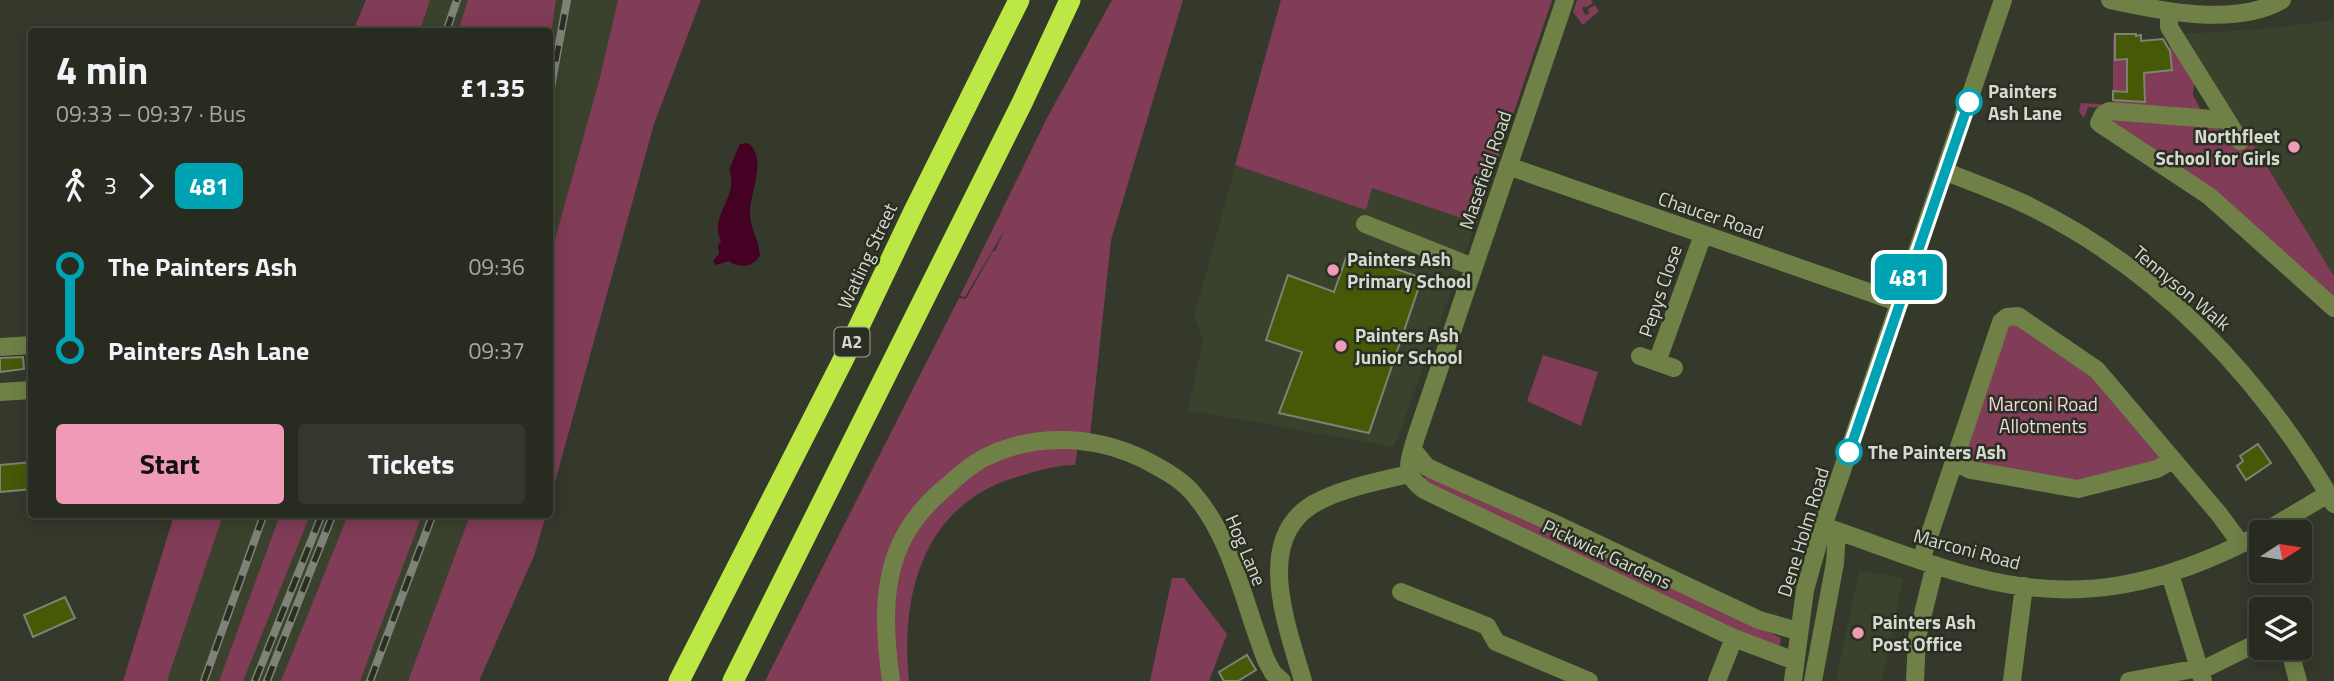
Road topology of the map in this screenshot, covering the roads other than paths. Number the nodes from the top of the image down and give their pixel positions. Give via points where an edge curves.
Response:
1 (1019, 0) edge
2 (1070, 0) edge
3 (1565, 0) edge
4 (2003, 0) edge
5 (2110, 0) edge
6 (2282, 0) edge
7 (2169, 11) junction
8 (2225, 120) junction
9 (2239, 141) dead end
10 (1508, 166) junction
11 (1946, 172) junction
12 (1365, 224) dead end
13 (1703, 235) junction
14 (1474, 267) junction
15 (1900, 303) junction
16 (2334, 308) edge
17 (28, 345) edge
18 (0, 347) edge
19 (1657, 362) dead end
20 (28, 390) edge
21 (0, 392) edge
22 (1413, 450) junction
23 (2173, 460) junction
24 (1954, 462) junction
25 (1409, 474) junction
26 (2331, 499) edge
27 (2289, 520) edge
28 (1551, 522) junction
29 (1830, 529) junction
30 (2249, 540) edge
31 (2241, 544) junction
32 (1540, 545) junction
33 (1928, 562) junction
34 (2170, 574) junction
35 (1667, 576) junction
36 (2024, 586) junction
37 (1401, 592) dead end
38 (1655, 600) junction
39 (1798, 631) junction
40 (1734, 638) junction
41 (2249, 647) edge
42 (2292, 660) edge
43 (1795, 661) junction
44 (2201, 673) edge
45 (1300, 680) edge
46 (679, 681) edge
47 (733, 681) edge
48 (891, 681) edge
49 (1282, 681) edge
50 (1589, 681) edge
51 (1717, 681) edge
52 (1793, 681) edge
53 (1813, 681) edge
54 (1915, 681) edge
55 (2012, 681) edge
56 (2129, 681) edge
57 (2298, 681) edge

1 - 46 highway, Watling Street / A2
2 - 47 highway, A2
3 - 10 street, Masefield Road
4 - 11 street, Dene Holm Road
5 - 7 street
6 - 7 street via 2254,11
7 - 8 street via 2169,27
8 - 9 street
8 - 16 street via 2109,111 2099,123 2209,196
10 - 13 street, Chaucer Road
10 - 14 street, Masefield Road
11 - 15 street, Dene Holm Road
11 - 26 street, Tennyson Walk via 2056,221 2165,297 2219,346 2259,391
12 - 14 street
13 - 15 street, Chaucer Road
13 - 19 street, Pepys Close
14 - 22 street, Masefield Road
15 - 29 street, Dene Holm Road
17 - 18 street
20 - 21 street
22 - 25 street, Masefield Road
22 - 28 street, Pickwick Gardens via 1428,467
23 - 24 street via 2157,469 2078,489 1971,470
23 - 24 street via 2101,373 2014,315 2001,323
23 - 31 street
24 - 33 street
25 - 32 street, Pickwick Gardens via 1424,490
25 - 45 street via 1321,499 1287,529 1280,558 1282,601
26 - 27 street, Marconi Road
28 - 32 street
28 - 35 street, Pickwick Gardens
29 - 33 street, Marconi Road
29 - 39 street, Dene Holm Road via 1807,582
29 - 53 street via 1835,563
30 - 31 street, Marconi Road
31 - 34 street, Marconi Road
32 - 38 street, Pickwick Gardens
33 - 36 street, Marconi Road
33 - 54 street
34 - 36 street, Marconi Road via 2097,588
34 - 44 street
35 - 38 street
35 - 39 street, Pickwick Gardens via 1771,625
36 - 55 street
37 - 50 street via 1488,626 1496,642
38 - 40 street, Pickwick Gardens
39 - 43 street, Dene Holm Road
40 - 43 street, Pickwick Gardens
40 - 51 street
41 - 44 street
42 - 57 street
43 - 52 street, Dene Holm Road
44 - 56 street
48 - 49 street, Hog Lane via 886,619 893,565 902,541 929,501 983,458 1053,439 1102,444 1130,453 1193,493 1218,532 1266,660

